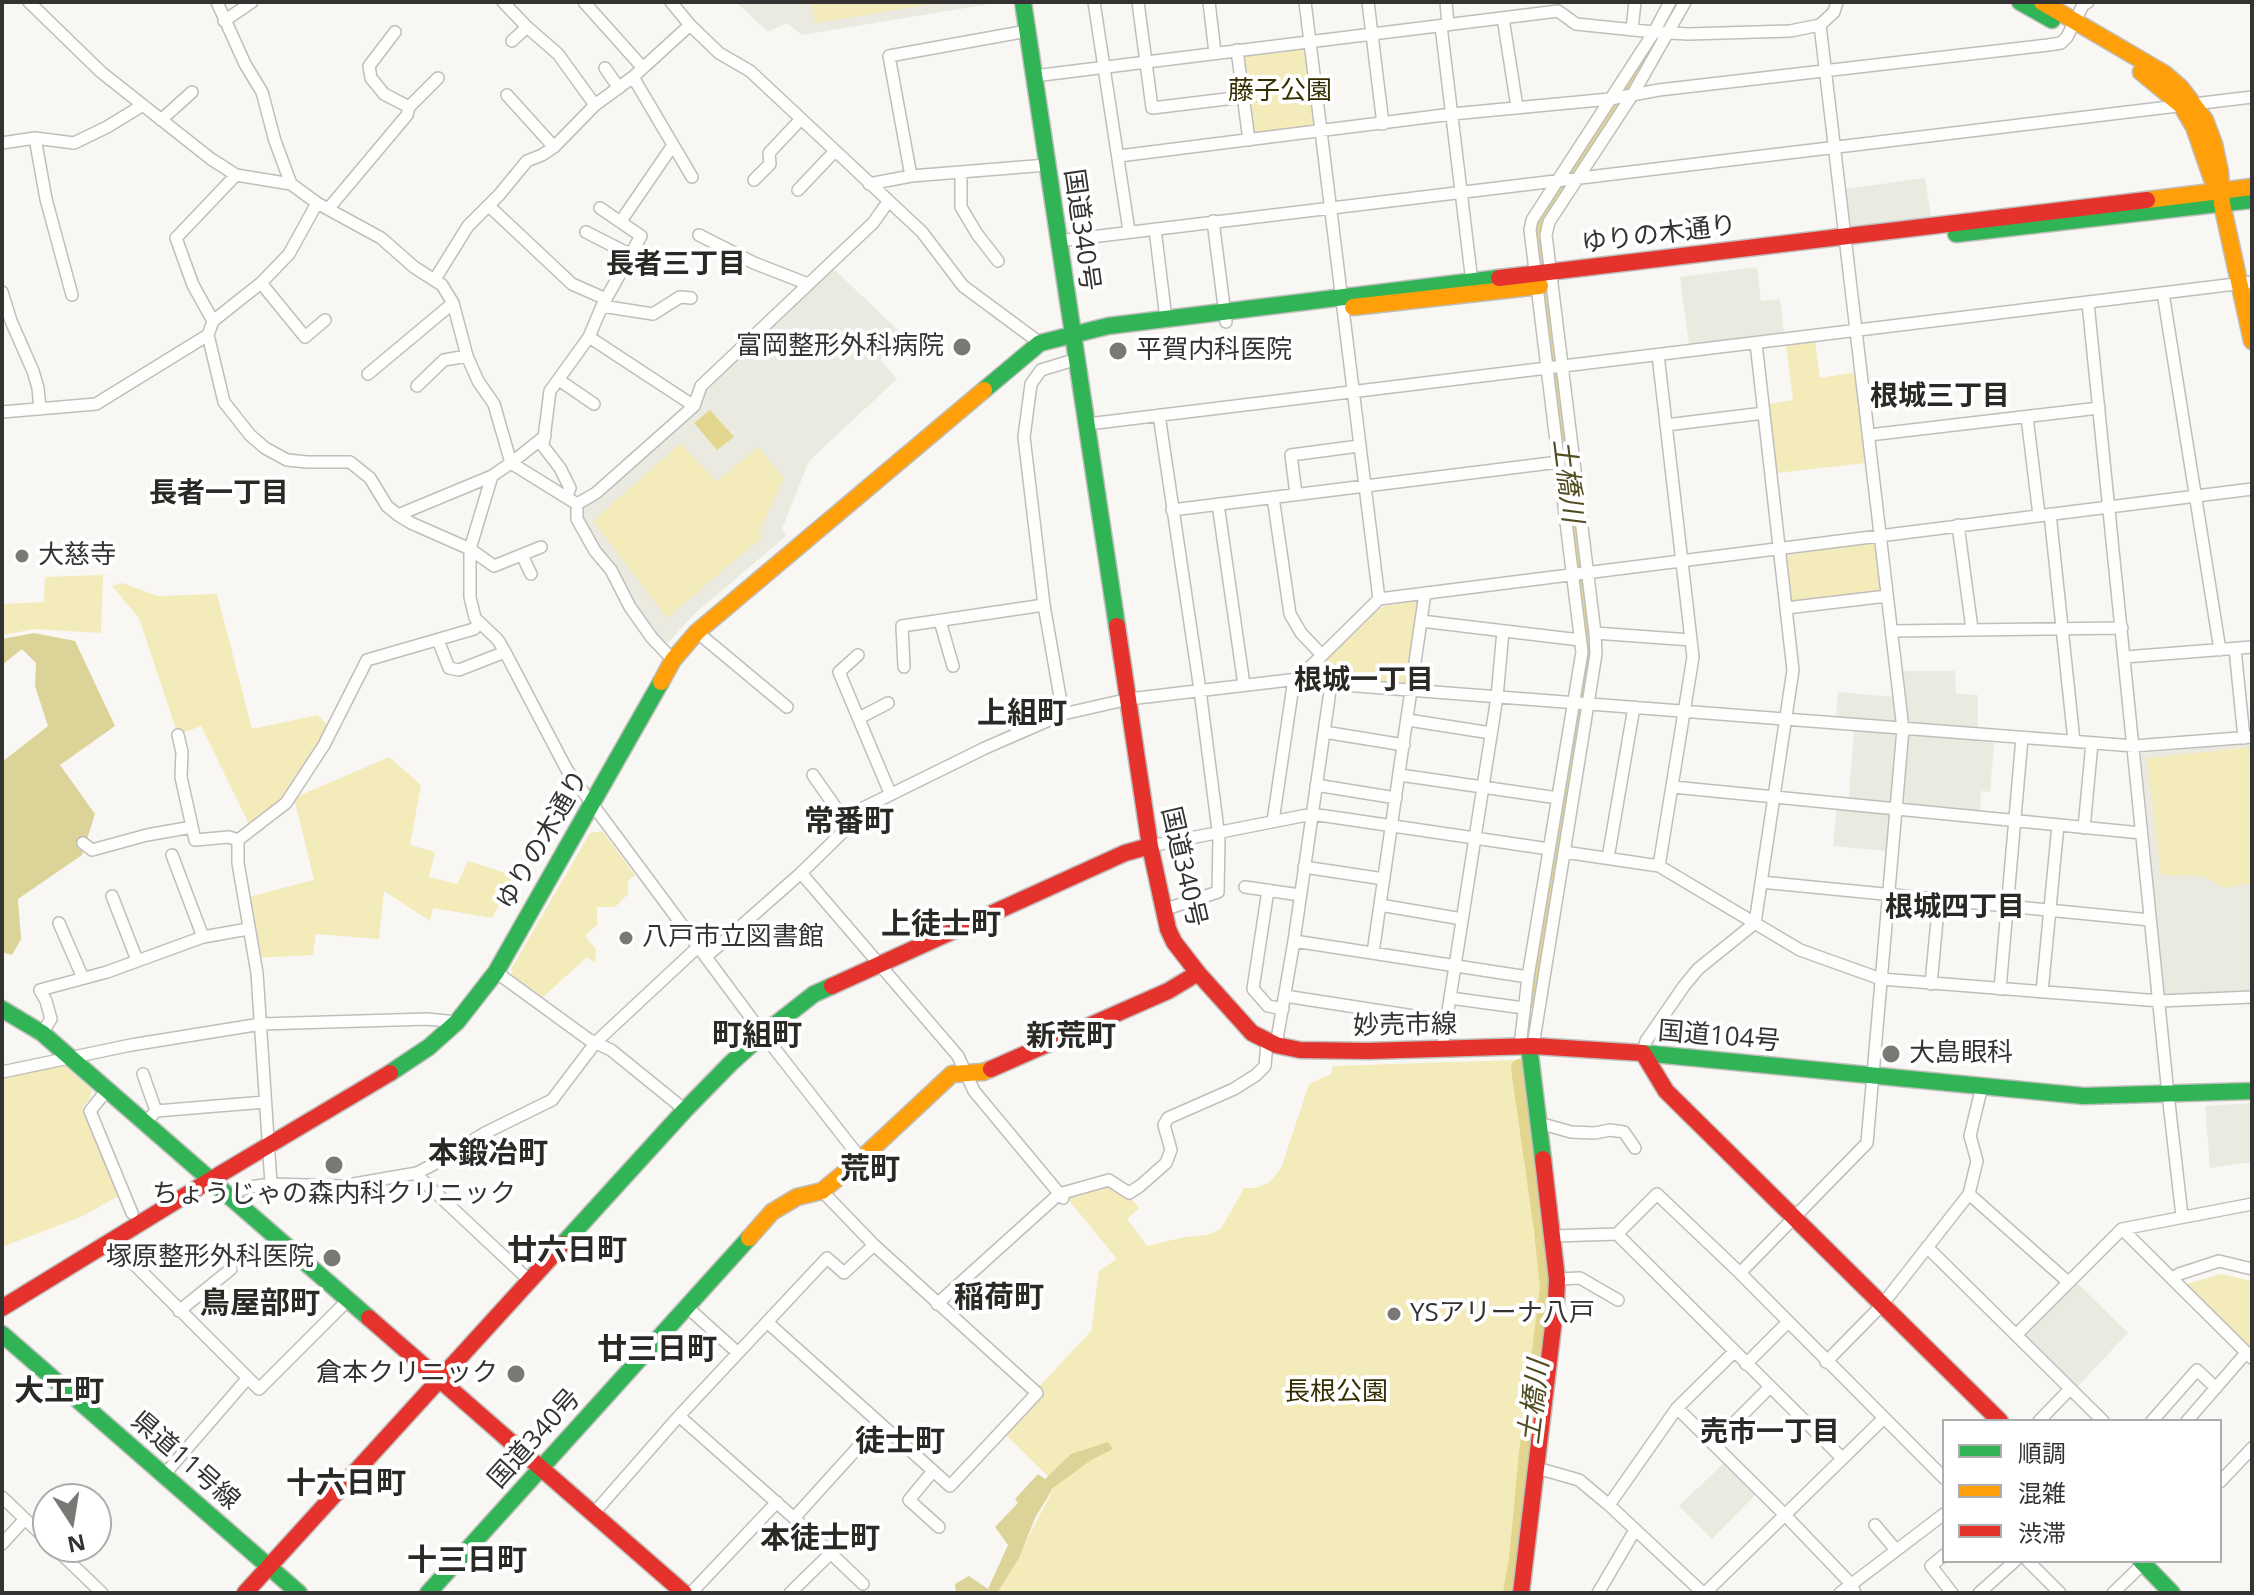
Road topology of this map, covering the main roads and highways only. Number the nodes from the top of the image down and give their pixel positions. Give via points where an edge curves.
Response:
1 (1023, 2) edge
2 (2020, 2) edge
3 (2042, 2) edge
4 (2073, 26) junction
5 (2252, 187) edge
6 (2221, 197) junction
7 (2252, 200) edge
8 (1544, 278) junction
9 (2246, 283) edge
10 (1342, 303) junction
11 (1226, 317) junction
12 (1073, 335) junction
13 (2252, 341) edge
14 (1150, 846) junction
15 (1198, 973) junction
16 (2, 1009) edge
17 (1527, 1046) junction
18 (1643, 1053) junction
19 (2252, 1091) edge
20 (212, 1179) junction
21 (2, 1308) edge
22 (2, 1334) edge
23 (439, 1381) junction
24 (1998, 1419) edge
25 (542, 1467) junction
26 (2145, 1563) edge
27 (268, 1566) junction
28 (245, 1593) edge
29 (299, 1593) edge
30 (428, 1593) edge
31 (684, 1593) edge
32 (1521, 1593) edge
33 (2172, 1593) edge

1 - 12 main road, 国道340号
2 - 4 main road
3 - 4 main road
4 - 6 main road via 2165,74 2181,88 2187,104 2205,120 2214,144
5 - 6 main road, ゆりの木通り
6 - 7 main road, ゆりの木通り
6 - 8 main road, ゆりの木通り
6 - 9 main road
8 - 10 main road, ゆりの木通り
8 - 10 main road, ゆりの木通り via 1472,282
9 - 13 main road
10 - 11 main road, ゆりの木通り
11 - 12 main road, ゆりの木通り via 1109,336
11 - 12 main road, ゆりの木通り via 1166,319
12 - 14 main road, 国道340号
12 - 20 main road, ゆりの木通り via 1040,343 697,632 673,660 496,972 457,1022 397,1069
14 - 15 main road, 国道340号 via 1174,942
14 - 23 main road via 814,994 763,1034 685,1110
15 - 17 main road, 妙売市線 via 1252,1033 1271,1044 1339,1051
15 - 25 main road, 国道340号 via 983,1072 952,1074 822,1191 797,1197 772,1212
16 - 20 main road via 42,1033 107,1090 151,1117
17 - 18 main road, 妙売市線
17 - 32 main road via 1557,1279
18 - 19 main road, 国道104号 via 2084,1096
18 - 24 main road, 国道104号 via 1666,1091
20 - 21 main road, ゆりの木通り
20 - 23 main road
22 - 27 main road, 県道11号線
23 - 25 main road
23 - 27 main road
25 - 30 main road, 国道340号
25 - 31 main road
26 - 33 main road
27 - 28 main road
27 - 29 main road, 県道11号線

